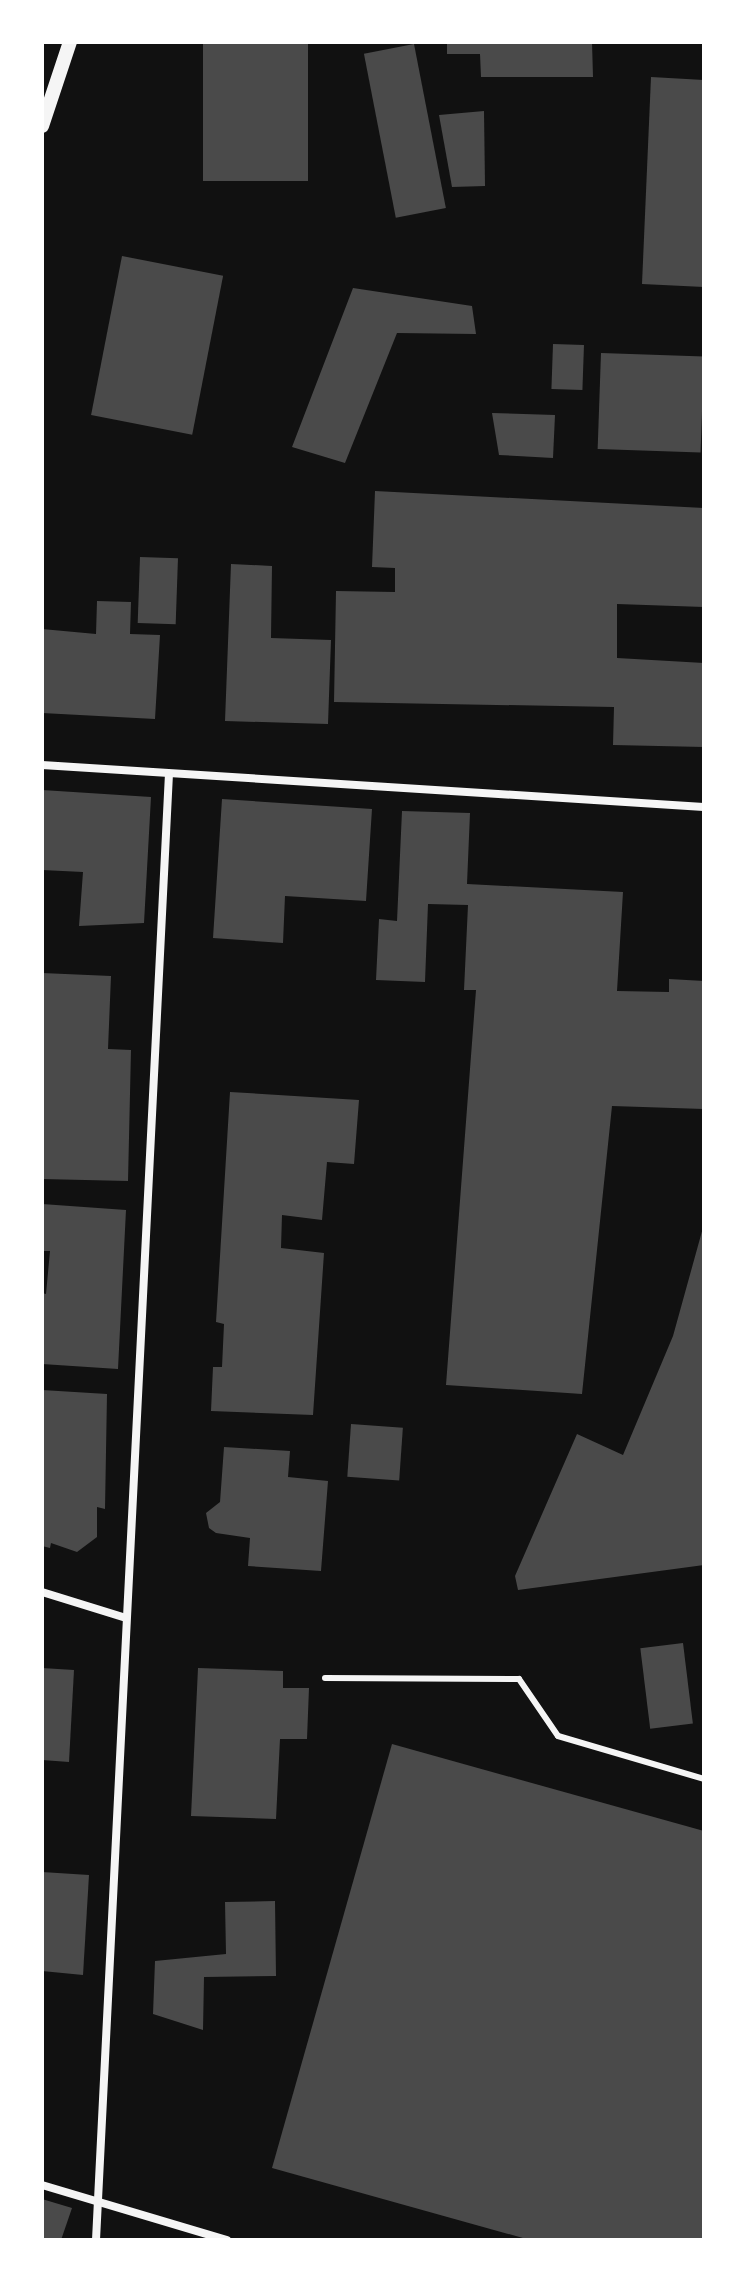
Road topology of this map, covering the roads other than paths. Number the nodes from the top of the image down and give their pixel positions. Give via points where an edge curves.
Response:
1 (70, 42) edge
2 (42, 126) edge
3 (42, 765) edge
4 (169, 774) junction
5 (704, 807) edge
6 (42, 1592) edge
7 (126, 1618) junction
8 (325, 1678) dead end
9 (704, 1779) edge
10 (42, 2185) edge
11 (99, 2202) junction
12 (96, 2240) edge
13 (227, 2240) edge

1 - 2 street
3 - 4 street
4 - 5 street
4 - 7 street
6 - 7 street
7 - 11 street
8 - 9 lane via 519,1679 558,1736
10 - 11 street
11 - 12 street
11 - 13 street

